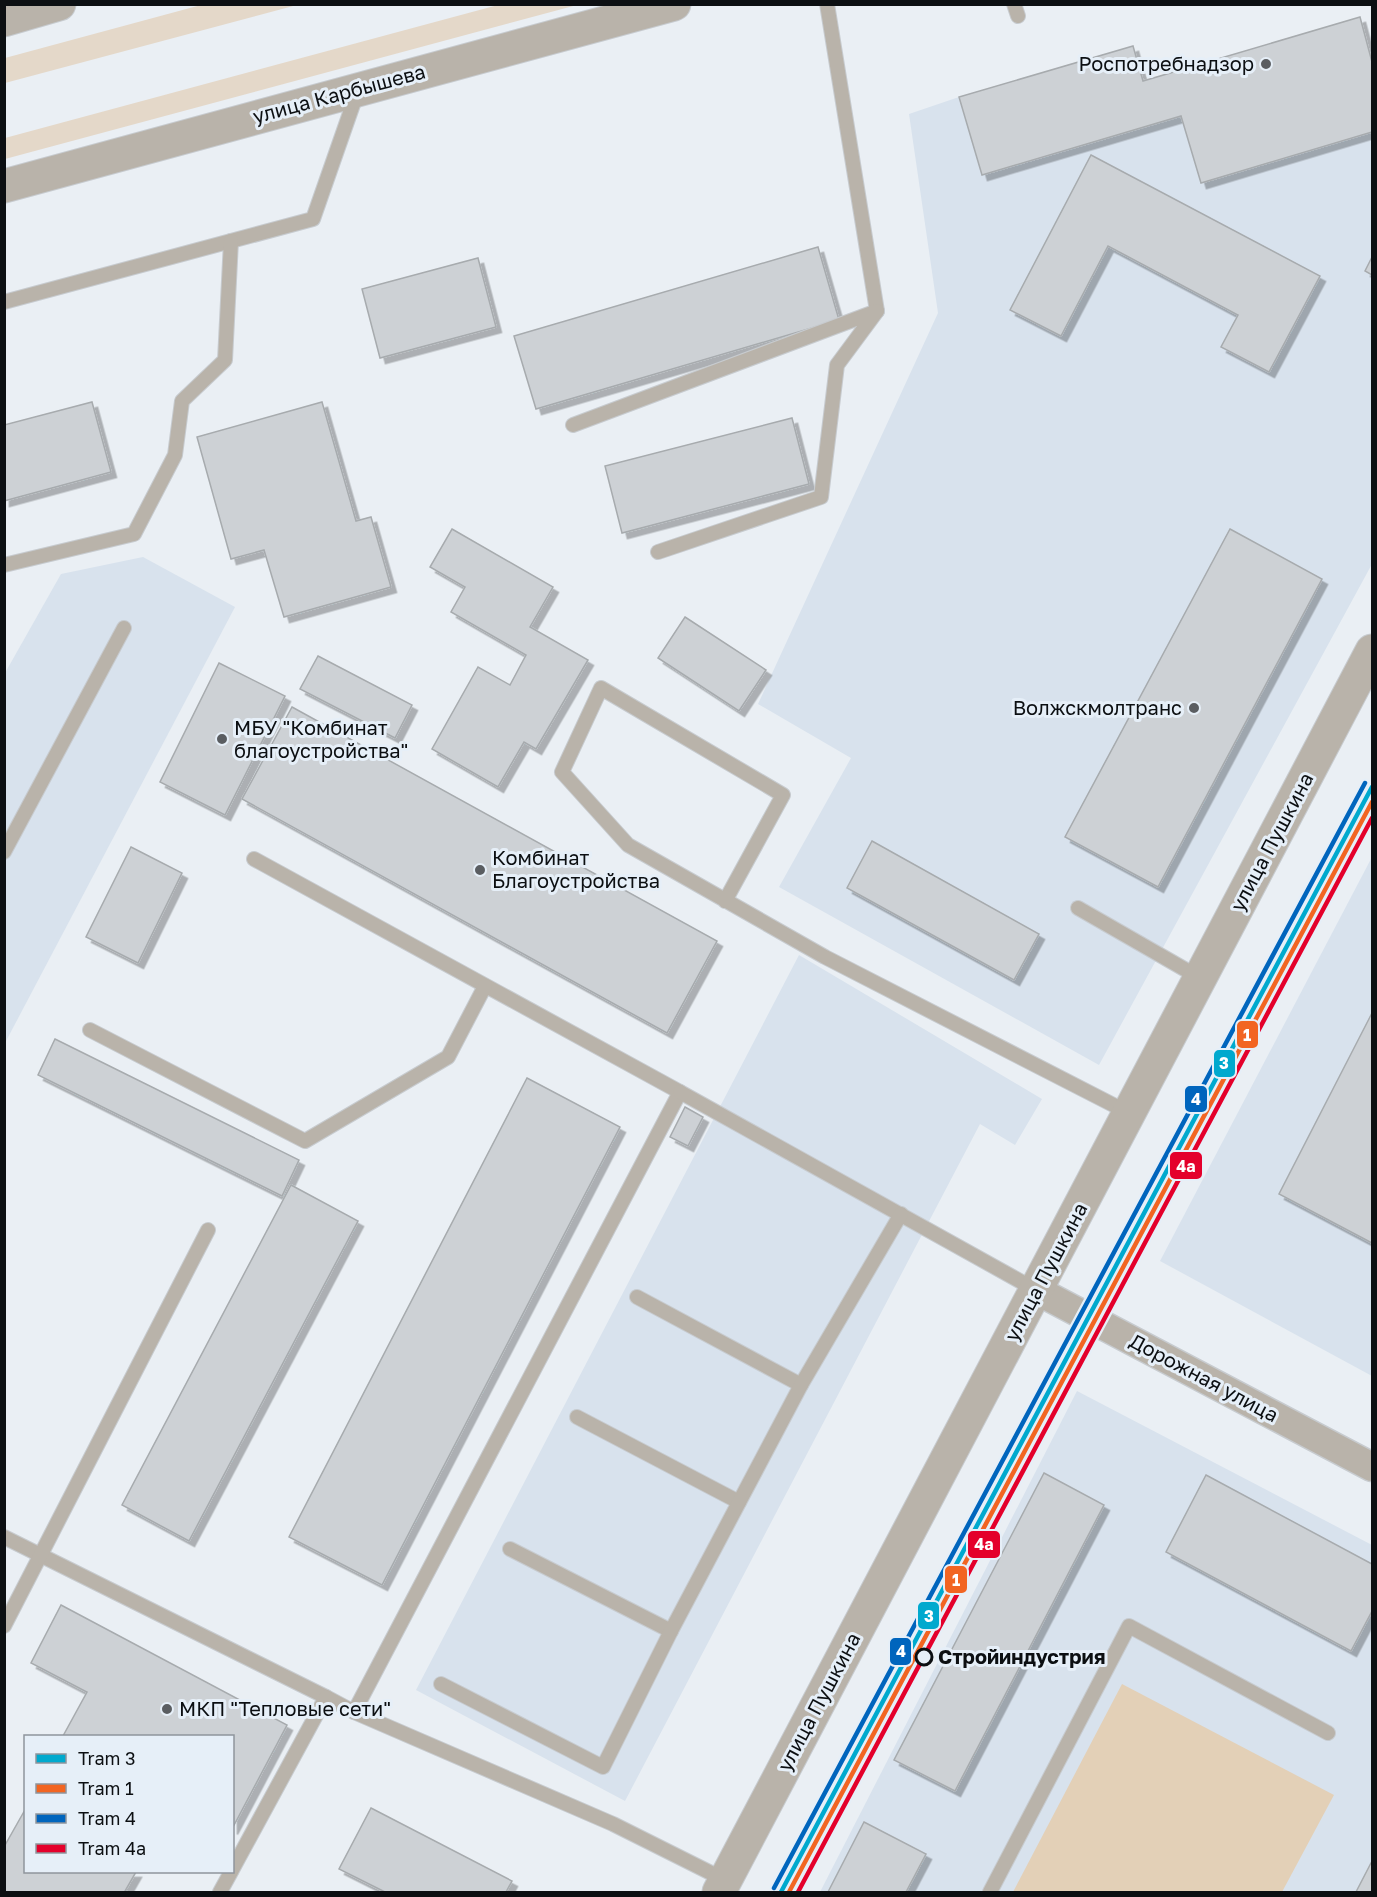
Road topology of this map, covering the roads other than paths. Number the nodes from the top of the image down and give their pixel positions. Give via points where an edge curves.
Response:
1 (59, 4) edge
2 (674, 4) edge
3 (827, 4) edge
4 (4, 20) edge
5 (359, 88) junction
6 (4, 186) edge
7 (231, 241) junction
8 (4, 302) edge
9 (877, 310) junction
10 (573, 425) dead end
11 (658, 552) dead end
12 (4, 565) edge
13 (124, 628) dead end
14 (1372, 651) edge
15 (4, 852) edge
16 (254, 859) dead end
17 (725, 901) junction
18 (1078, 908) dead end
19 (1200, 978) junction
20 (485, 986) junction
21 (90, 1030) dead end
22 (680, 1092) junction
23 (1129, 1113) junction
24 (902, 1214) junction
25 (208, 1230) dead end
26 (1036, 1290) junction
27 (638, 1297) dead end
28 (801, 1385) junction
29 (577, 1417) dead end
30 (1372, 1467) edge
31 (739, 1502) junction
32 (4, 1536) edge
33 (510, 1549) dead end
34 (42, 1555) junction
35 (4, 1626) edge
36 (671, 1631) junction
37 (441, 1684) dead end
38 (326, 1697) junction
39 (354, 1712) junction
40 (1328, 1733) dead end
41 (234, 1867) edge
42 (231, 1873) edge
43 (722, 1886) edge
44 (220, 1893) edge
45 (990, 1893) edge

1 - 4 street
2 - 5 street, улица Карбышева
3 - 9 lane
5 - 6 street, улица Карбышева
5 - 7 lane via 314,219
7 - 8 lane
7 - 12 lane via 225,360 182,401 175,455 134,534
9 - 10 lane
9 - 11 lane via 837,364 821,497
13 - 15 lane
14 - 19 street, улица Пушкина
16 - 20 lane
17 - 17 lane via 783,795 601,688 561,772 628,845
17 - 23 lane via 825,957
18 - 19 lane
19 - 23 street, улица Пушкина
20 - 21 lane via 448,1057 305,1141
20 - 22 lane
22 - 24 lane
22 - 39 lane
23 - 26 street, улица Пушкина
24 - 26 lane
24 - 28 lane
25 - 34 lane
26 - 30 street, Дорожная улица
26 - 43 street, улица Пушкина
27 - 28 lane
28 - 31 lane
29 - 31 lane
31 - 36 lane
32 - 34 lane
33 - 36 lane
34 - 35 lane
34 - 38 lane
36 - 37 lane via 603,1767
38 - 39 lane
38 - 41 lane
39 - 43 lane via 614,1824
40 - 45 lane via 1129,1626
42 - 44 lane

